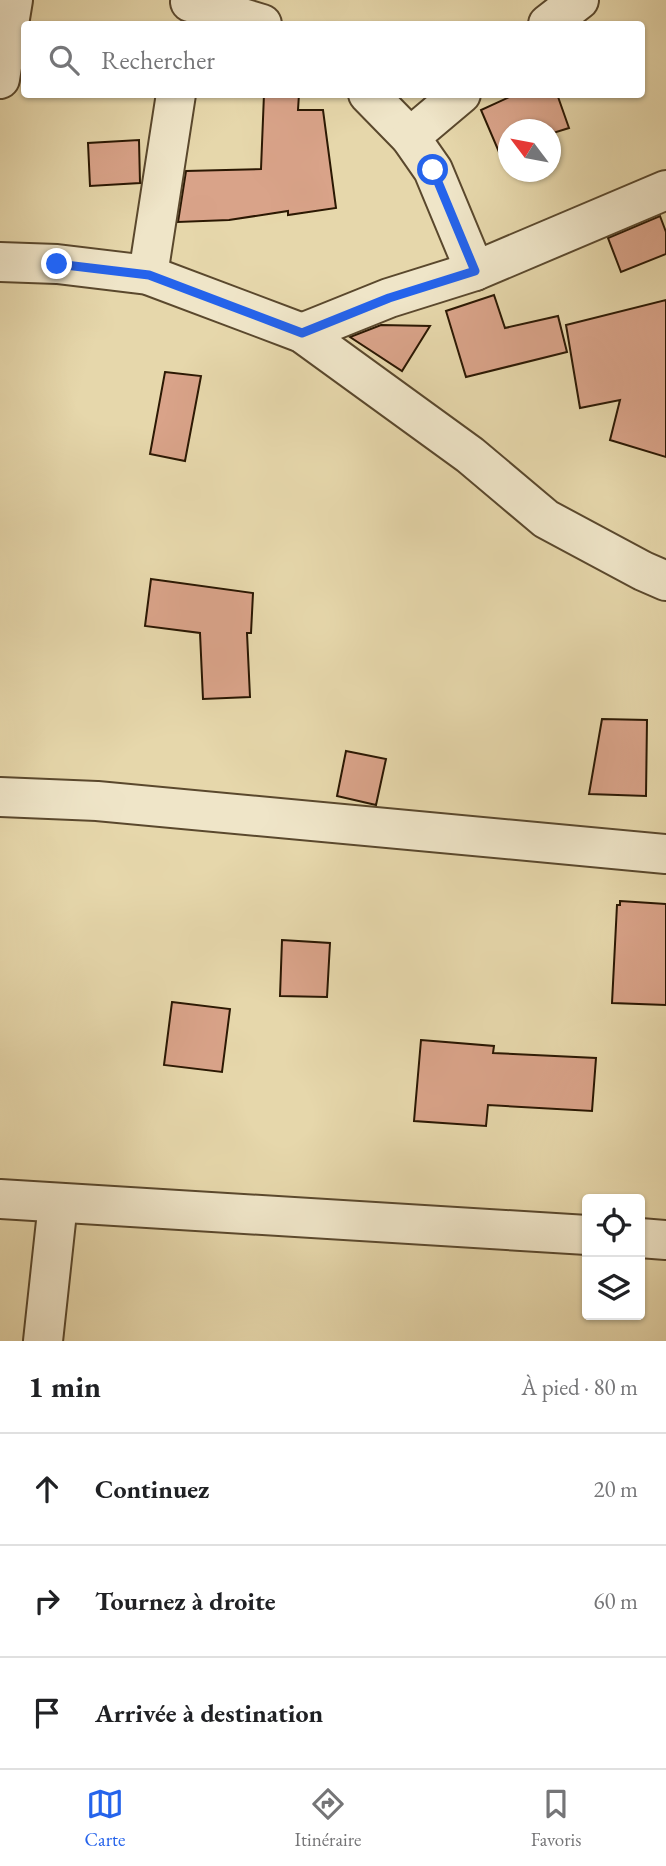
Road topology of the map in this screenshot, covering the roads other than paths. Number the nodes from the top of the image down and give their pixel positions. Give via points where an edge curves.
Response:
1 (13, 0) edge
2 (579, 0) edge
3 (189, 9) edge
4 (247, 21) edge
5 (552, 21) edge
6 (0, 79) edge
7 (175, 98) edge
8 (372, 98) edge
9 (456, 98) edge
10 (410, 136) junction
11 (666, 190) edge
12 (0, 262) edge
13 (475, 271) junction
14 (149, 275) junction
15 (302, 333) junction
16 (666, 581) edge
17 (0, 797) edge
18 (666, 855) edge
19 (0, 1199) edge
20 (58, 1203) junction
21 (582, 1235) edge
22 (645, 1238) edge
23 (666, 1240) edge
24 (43, 1341) edge

1 - 6 street
2 - 5 street
3 - 4 street
7 - 14 street
8 - 10 street
9 - 10 street
10 - 13 street via 433,170
11 - 13 street
12 - 14 street
13 - 15 street via 389,298
14 - 15 street
15 - 16 street via 470,455 545,519
17 - 18 street via 97,801
19 - 20 street
20 - 21 street
20 - 24 street
22 - 23 street

